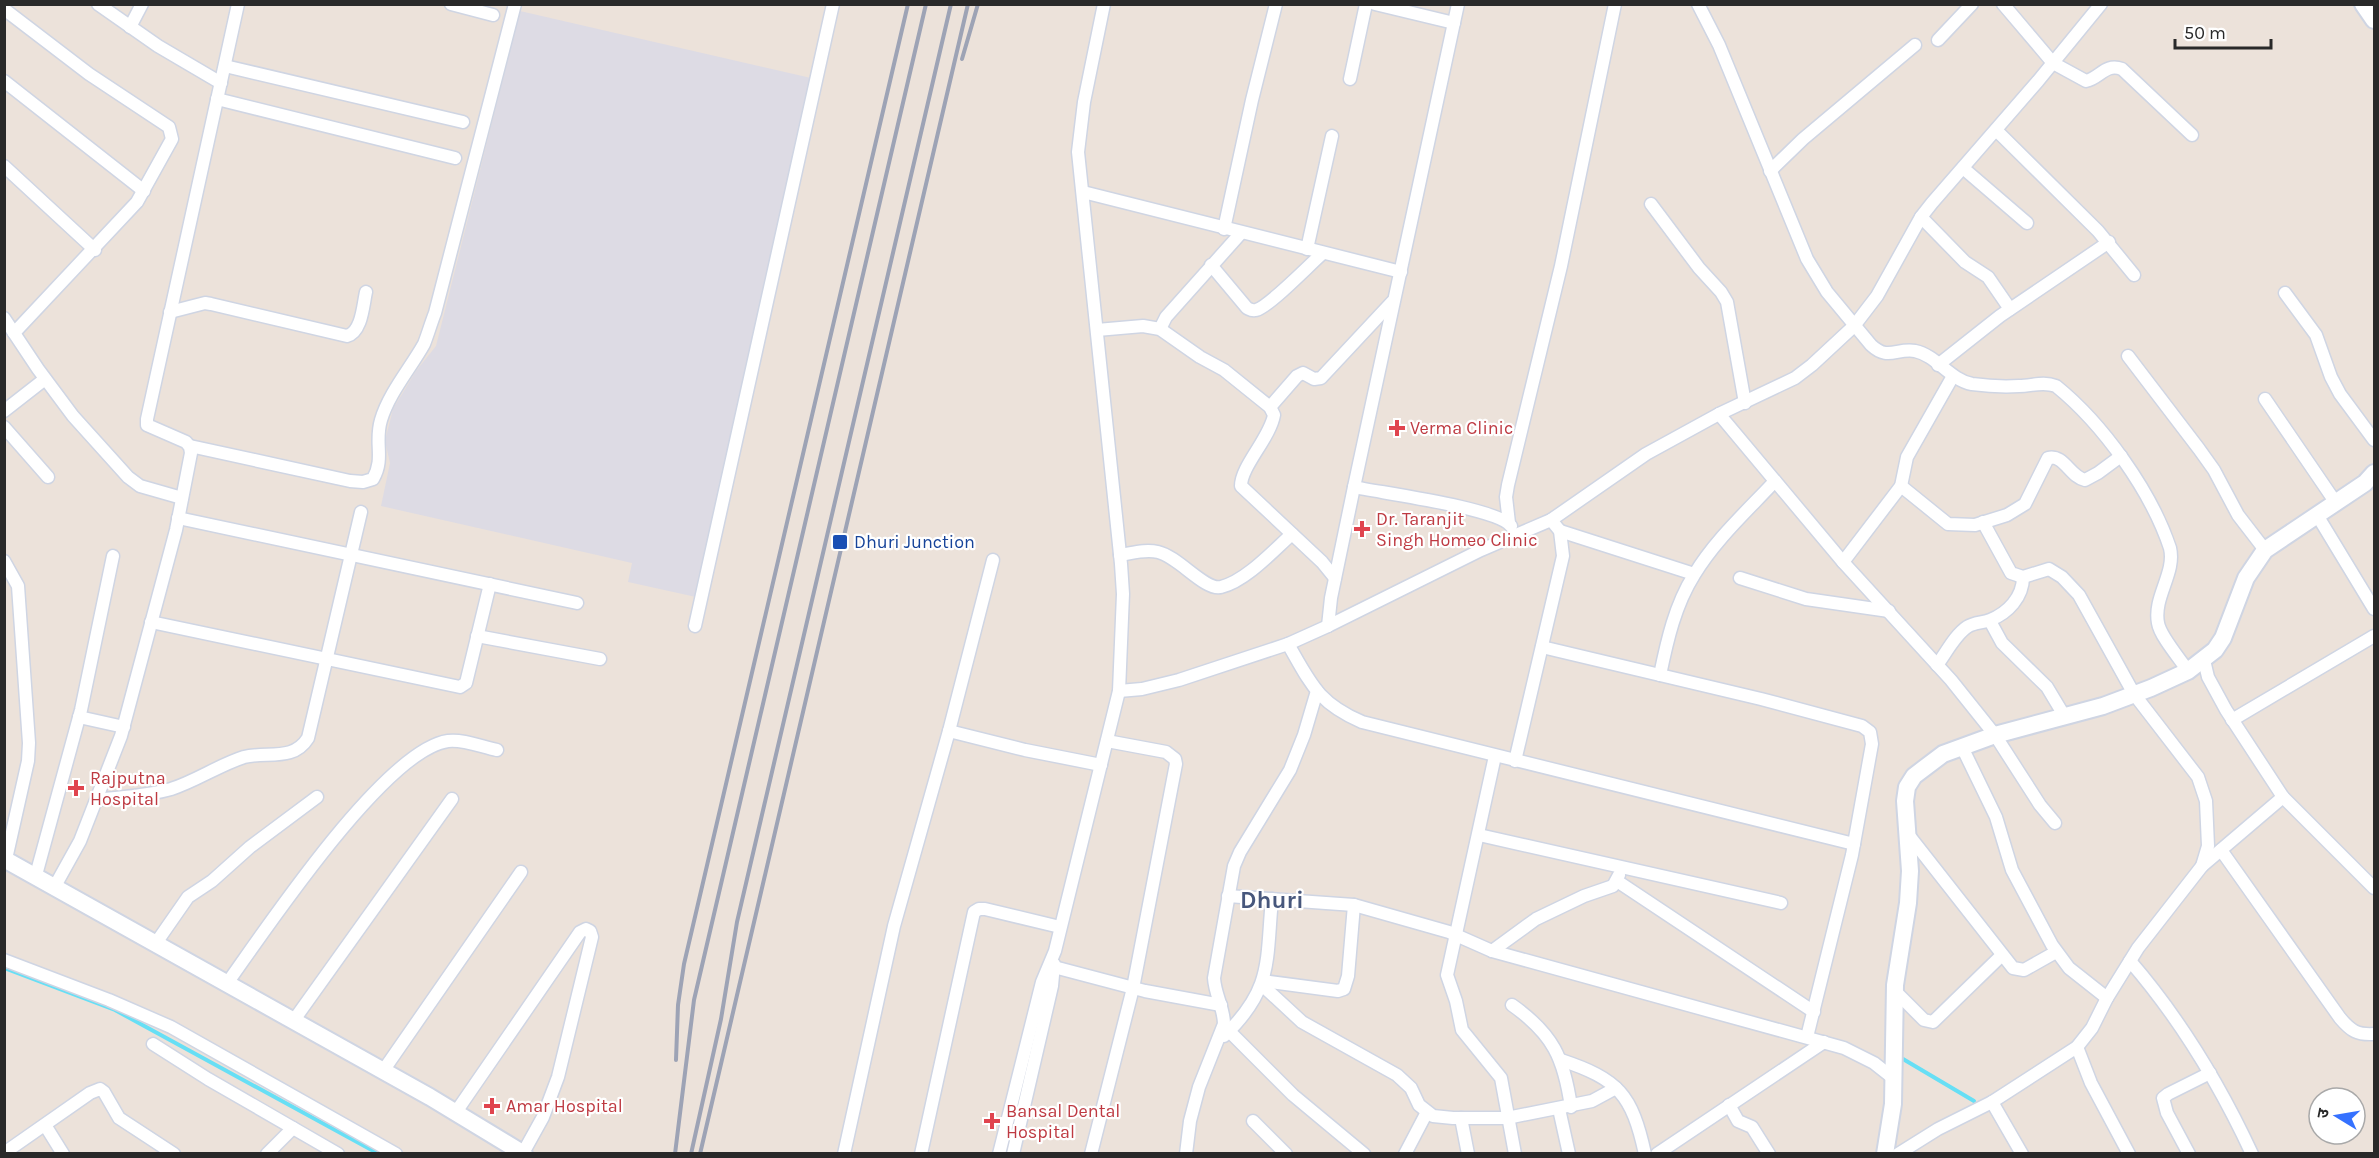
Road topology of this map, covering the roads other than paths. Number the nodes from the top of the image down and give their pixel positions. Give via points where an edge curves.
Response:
1 (98, 4) edge
2 (142, 4) edge
3 (238, 4) edge
4 (451, 4) edge
5 (515, 4) edge
6 (833, 4) edge
7 (1104, 4) edge
8 (1276, 4) edge
9 (1366, 4) edge
10 (1375, 4) edge
11 (1458, 4) edge
12 (1616, 4) edge
13 (1972, 4) edge
14 (2003, 4) edge
15 (2102, 4) edge
16 (2363, 4) edge
17 (1702, 6) edge
18 (4, 9) edge
19 (493, 15) dead end
20 (2374, 20) edge
21 (1454, 23) junction
22 (130, 27) junction
23 (1938, 40) dead end
24 (1914, 45) dead end
25 (2053, 63) junction
26 (225, 66) junction
27 (1350, 79) dead end
28 (4, 81) edge
29 (221, 83) junction
30 (217, 99) junction
31 (463, 122) dead end
32 (1996, 130) junction
33 (2192, 135) dead end
34 (1332, 136) dead end
35 (455, 158) dead end
36 (4, 166) edge
37 (1963, 168) junction
38 (1770, 171) junction
39 (144, 191) junction
40 (1083, 192) junction
41 (1651, 204) dead end
42 (1921, 217) junction
43 (2027, 223) dead end
44 (1224, 229) junction
45 (1240, 233) junction
46 (2109, 242) junction
47 (1307, 249) junction
48 (95, 250) junction
49 (1323, 253) junction
50 (1211, 265) junction
51 (1401, 272) junction
52 (2134, 275) dead end
53 (366, 292) dead end
54 (2285, 293) dead end
55 (1393, 301) junction
56 (2010, 309) junction
57 (170, 312) junction
58 (4, 318) edge
59 (1854, 326) junction
60 (1160, 329) junction
61 (1097, 330) junction
62 (14, 333) junction
63 (2128, 356) dead end
64 (1938, 364) junction
65 (1953, 376) junction
66 (45, 379) junction
67 (2265, 399) dead end
68 (1745, 403) junction
69 (1270, 407) junction
70 (4, 411) edge
71 (1719, 414) junction
72 (4, 428) edge
73 (2374, 441) edge
74 (190, 446) junction
75 (2121, 456) junction
76 (2374, 473) edge
77 (48, 477) dead end
78 (1775, 481) junction
79 (1901, 486) junction
80 (1354, 488) junction
81 (182, 498) junction
82 (2336, 503) junction
83 (361, 512) dead end
84 (2317, 515) junction
85 (178, 518) junction
86 (1551, 520) junction
87 (1509, 522) junction
88 (1983, 522) junction
89 (1560, 531) junction
90 (1516, 533) junction
91 (1292, 534) junction
92 (2265, 550) junction
93 (352, 555) junction
94 (1120, 555) junction
95 (113, 556) dead end
96 (993, 560) dead end
97 (4, 561) edge
98 (1843, 562) junction
99 (1694, 574) junction
100 (2023, 577) junction
101 (1335, 578) junction
102 (1740, 578) dead end
103 (490, 584) junction
104 (577, 603) dead end
105 (2374, 609) edge
106 (1889, 611) junction
107 (1990, 621) junction
108 (151, 622) junction
109 (695, 626) dead end
110 (1328, 626) junction
111 (477, 636) junction
112 (2374, 636) edge
113 (1288, 644) junction
114 (1542, 647) junction
115 (326, 658) junction
116 (600, 660) dead end
117 (2204, 660) junction
118 (1937, 664) junction
119 (2188, 671) junction
120 (1660, 675) junction
121 (1119, 691) junction
122 (1317, 691) junction
123 (2134, 694) junction
124 (79, 717) junction
125 (2065, 717) junction
126 (2232, 720) junction
127 (124, 727) junction
128 (949, 731) junction
129 (1995, 735) junction
130 (1107, 741) junction
131 (1962, 747) junction
132 (497, 750) dead end
133 (1495, 756) junction
134 (1515, 761) junction
135 (1101, 765) junction
136 (317, 797) dead end
137 (2283, 797) junction
138 (452, 799) dead end
139 (97, 800) junction
140 (2055, 824) dead end
141 (1906, 832) junction
142 (1479, 835) junction
143 (1854, 844) junction
144 (2221, 850) junction
145 (5, 859) edge
146 (2202, 866) junction
147 (1620, 867) junction
148 (521, 872) dead end
149 (36, 875) junction
150 (1617, 881) junction
151 (55, 886) junction
152 (2374, 888) edge
153 (1228, 896) junction
154 (1272, 899) junction
155 (1781, 903) dead end
156 (1354, 905) junction
157 (1060, 927) junction
158 (1456, 934) junction
159 (156, 943) junction
160 (1055, 951) junction
161 (1492, 951) junction
162 (2056, 952) junction
163 (2002, 955) junction
164 (4, 960) edge
165 (2130, 961) junction
166 (1054, 967) junction
167 (228, 982) junction
168 (1262, 983) junction
169 (1132, 988) junction
170 (1895, 991) junction
171 (2107, 998) junction
172 (1221, 1005) junction
173 (1512, 1005) dead end
174 (1814, 1012) junction
175 (294, 1020) junction
176 (1229, 1031) junction
177 (2374, 1034) edge
178 (1807, 1037) junction
179 (1219, 1041) junction
180 (1824, 1042) junction
181 (153, 1044) dead end
182 (2077, 1047) junction
183 (1561, 1060) junction
184 (383, 1071) junction
185 (2210, 1072) junction
186 (1893, 1078) junction
187 (1616, 1088) junction
188 (1992, 1102) junction
189 (1729, 1105) junction
190 (1565, 1108) junction
191 (456, 1112) junction
192 (1427, 1112) junction
193 (1461, 1118) junction
194 (1507, 1118) junction
195 (1253, 1121) dead end
196 (45, 1125) junction
197 (293, 1128) junction
198 (523, 1153) edge
199 (1767, 1153) edge
200 (4, 1154) edge
201 (63, 1154) edge
202 (174, 1154) edge
203 (267, 1154) edge
204 (338, 1154) edge
205 (396, 1154) edge
206 (844, 1154) edge
207 (921, 1154) edge
208 (999, 1154) edge
209 (1013, 1154) edge
210 (1091, 1154) edge
211 (1186, 1154) edge
212 (1286, 1154) edge
213 (1364, 1154) edge
214 (1405, 1154) edge
215 (1468, 1154) edge
216 (1515, 1154) edge
217 (1569, 1154) edge
218 (1645, 1154) edge
219 (1657, 1154) edge
220 (1886, 1154) edge
221 (1899, 1154) edge
222 (2022, 1154) edge
223 (2128, 1154) edge
224 (2189, 1154) edge
225 (2252, 1154) edge

1 - 22 street
2 - 22 street
3 - 26 street
4 - 19 street
5 - 74 street via 435,313 425,342 381,421 379,467 373,479 350,481
6 - 109 street
7 - 40 street via 1079,131
8 - 44 street
9 - 27 street
10 - 21 street
11 - 21 street
12 - 87 street via 1561,266 1508,485
13 - 23 street
14 - 25 street
15 - 25 street
16 - 20 street
17 - 38 street
18 - 39 street via 89,74 169,126 172,139
21 - 51 street
22 - 29 street
24 - 38 street
25 - 32 street
25 - 33 street via 2086,81 2105,69 2122,69
26 - 29 street
26 - 31 street
28 - 39 street
29 - 30 street
30 - 35 street
30 - 57 street
32 - 37 street
32 - 46 street
34 - 47 street
36 - 48 street
37 - 42 street
37 - 43 street
38 - 59 street via 1816,276
39 - 48 street
40 - 44 street
40 - 61 street
41 - 68 street via 1726,302
42 - 56 street via 1965,262 1988,277
42 - 59 street via 1877,296
44 - 45 street
45 - 47 street
45 - 50 street
46 - 52 street
46 - 56 street
47 - 49 street
48 - 62 street
49 - 50 street via 1271,300 1253,310 1247,308
49 - 51 street
50 - 60 street
51 - 55 street
53 - 57 street via 357,329 347,336 205,303
54 - 73 street via 2316,334 2340,394
55 - 69 street via 1321,378 1297,376
55 - 80 street
56 - 64 street
57 - 74 street via 147,425
58 - 62 street
59 - 64 street via 1878,352 1915,351
59 - 68 street via 1795,378
60 - 61 street via 1143,326
60 - 69 street via 1224,369
61 - 94 street
62 - 66 street
63 - 92 street via 2214,470 2238,515
64 - 65 street
65 - 75 street via 1971,383 2056,386
65 - 79 street via 1907,457
66 - 70 street
66 - 81 street via 128,477 140,486
67 - 82 street
68 - 71 street
69 - 91 street via 1274,415 1270,428 1241,486
71 - 78 street
71 - 86 street via 1631,463
72 - 77 street
74 - 81 street via 192,453
75 - 88 street via 2085,480 2055,457 2048,458 2025,504 2007,515
75 - 119 street via 2136,477 2170,548 2171,562 2159,602 2158,623
76 - 82 street
78 - 98 street
78 - 99 street
79 - 88 street via 1948,524
79 - 98 street
80 - 87 street via 1462,507
80 - 101 street
81 - 85 street
82 - 84 street
83 - 93 street
84 - 92 street
84 - 105 street
85 - 93 street
85 - 108 street
86 - 89 street
86 - 90 street
87 - 90 street
88 - 100 street via 2011,573
89 - 99 street
89 - 114 street via 1563,556
90 - 110 street
91 - 94 street via 1253,568 1222,587 1210,587 1159,552
91 - 101 street
92 - 117 street via 2246,578 2223,638
93 - 103 street
93 - 115 street
94 - 121 street via 1124,594
95 - 124 street
96 - 128 street
97 - 145 street via 18,586 29,743
98 - 106 street
99 - 120 street via 1677,610
100 - 107 street via 2020,595
100 - 123 street via 2049,569 2069,584 2089,611
101 - 110 street
102 - 106 street via 1806,599
103 - 104 street
103 - 111 street
106 - 118 street
107 - 118 street via 1967,627
107 - 125 street via 2002,644 2046,687
108 - 115 street
108 - 127 street
110 - 113 street
111 - 115 street via 466,682 460,687
111 - 116 street
112 - 126 street
113 - 121 street via 1171,682
113 - 122 street
114 - 120 street
114 - 134 street
115 - 139 street via 308,738 302,746 280,755 241,758 173,788
117 - 119 street
117 - 126 street via 2208,677
118 - 129 street
119 - 123 street
120 - 143 street via 1868,729 1872,744
121 - 130 street
122 - 133 street via 1331,706 1362,722
122 - 153 street via 1290,770 1240,852
123 - 125 street
123 - 146 street via 2192,766 2203,787 2208,846
124 - 127 street
124 - 149 street
125 - 129 street
126 - 137 street
127 - 139 street
128 - 135 street
128 - 206 street via 894,926
129 - 131 street
129 - 140 street
130 - 135 street
130 - 169 street via 1166,752 1176,764
131 - 141 street via 1942,753 1907,786
131 - 162 street via 1996,817 2012,870
132 - 167 street via 448,741 410,760 384,781 318,858
133 - 134 street
133 - 142 street
134 - 143 street
135 - 157 street
136 - 159 street via 188,897
137 - 144 street
137 - 152 street
138 - 175 street
139 - 151 street
141 - 163 street
141 - 170 street via 1908,903
142 - 147 street
142 - 158 street
143 - 174 street
144 - 146 street
144 - 177 street via 2340,1018 2356,1033
145 - 149 street
146 - 165 street
147 - 150 street
147 - 155 street
148 - 184 street
149 - 151 street
150 - 161 street via 1608,889 1536,919
150 - 174 street
151 - 159 street
153 - 154 street
153 - 172 street via 1214,978
154 - 156 street
154 - 168 street
156 - 158 street
156 - 168 street via 1344,988 1338,991
157 - 160 street
157 - 207 street via 985,909 974,912
158 - 161 street
158 - 194 street via 1448,982 1462,1030 1501,1078
159 - 167 street
160 - 166 street
160 - 208 street via 1042,982
161 - 178 street
162 - 163 street via 2024,970 2013,968
162 - 171 street via 2069,968
163 - 170 street via 1933,1022 1924,1020
164 - 205 street via 171,1027
165 - 171 street
165 - 185 street via 2164,1002
166 - 169 street
166 - 209 street
167 - 175 street
168 - 176 street via 1254,1001
168 - 192 street via 1302,1022 1398,1075
169 - 172 street
169 - 210 street
170 - 186 street
171 - 182 street
172 - 179 street via 1224,1024
173 - 183 street via 1544,1032
174 - 178 street
175 - 184 street
176 - 179 street
176 - 213 street via 1293,1095
178 - 180 street
179 - 211 street via 1199,1087
180 - 186 street via 1861,1055
180 - 189 street
181 - 197 street
182 - 188 street
182 - 223 street
183 - 187 street via 1603,1076
183 - 190 street via 1567,1078
184 - 191 street
185 - 224 street via 2163,1098
185 - 225 street
186 - 220 street
187 - 190 street via 1592,1101
187 - 218 street via 1635,1115
188 - 221 street
188 - 222 street
189 - 199 street via 1738,1121 1752,1127
189 - 219 street
190 - 194 street
190 - 217 street
191 - 198 street
191 - 198 street via 580,933 590,930 592,937 558,1077
192 - 193 street
192 - 214 street
193 - 194 street
193 - 215 street
194 - 216 street
195 - 212 street
196 - 200 street
196 - 201 street
196 - 202 street via 100,1089 119,1118
197 - 203 street
197 - 204 street

